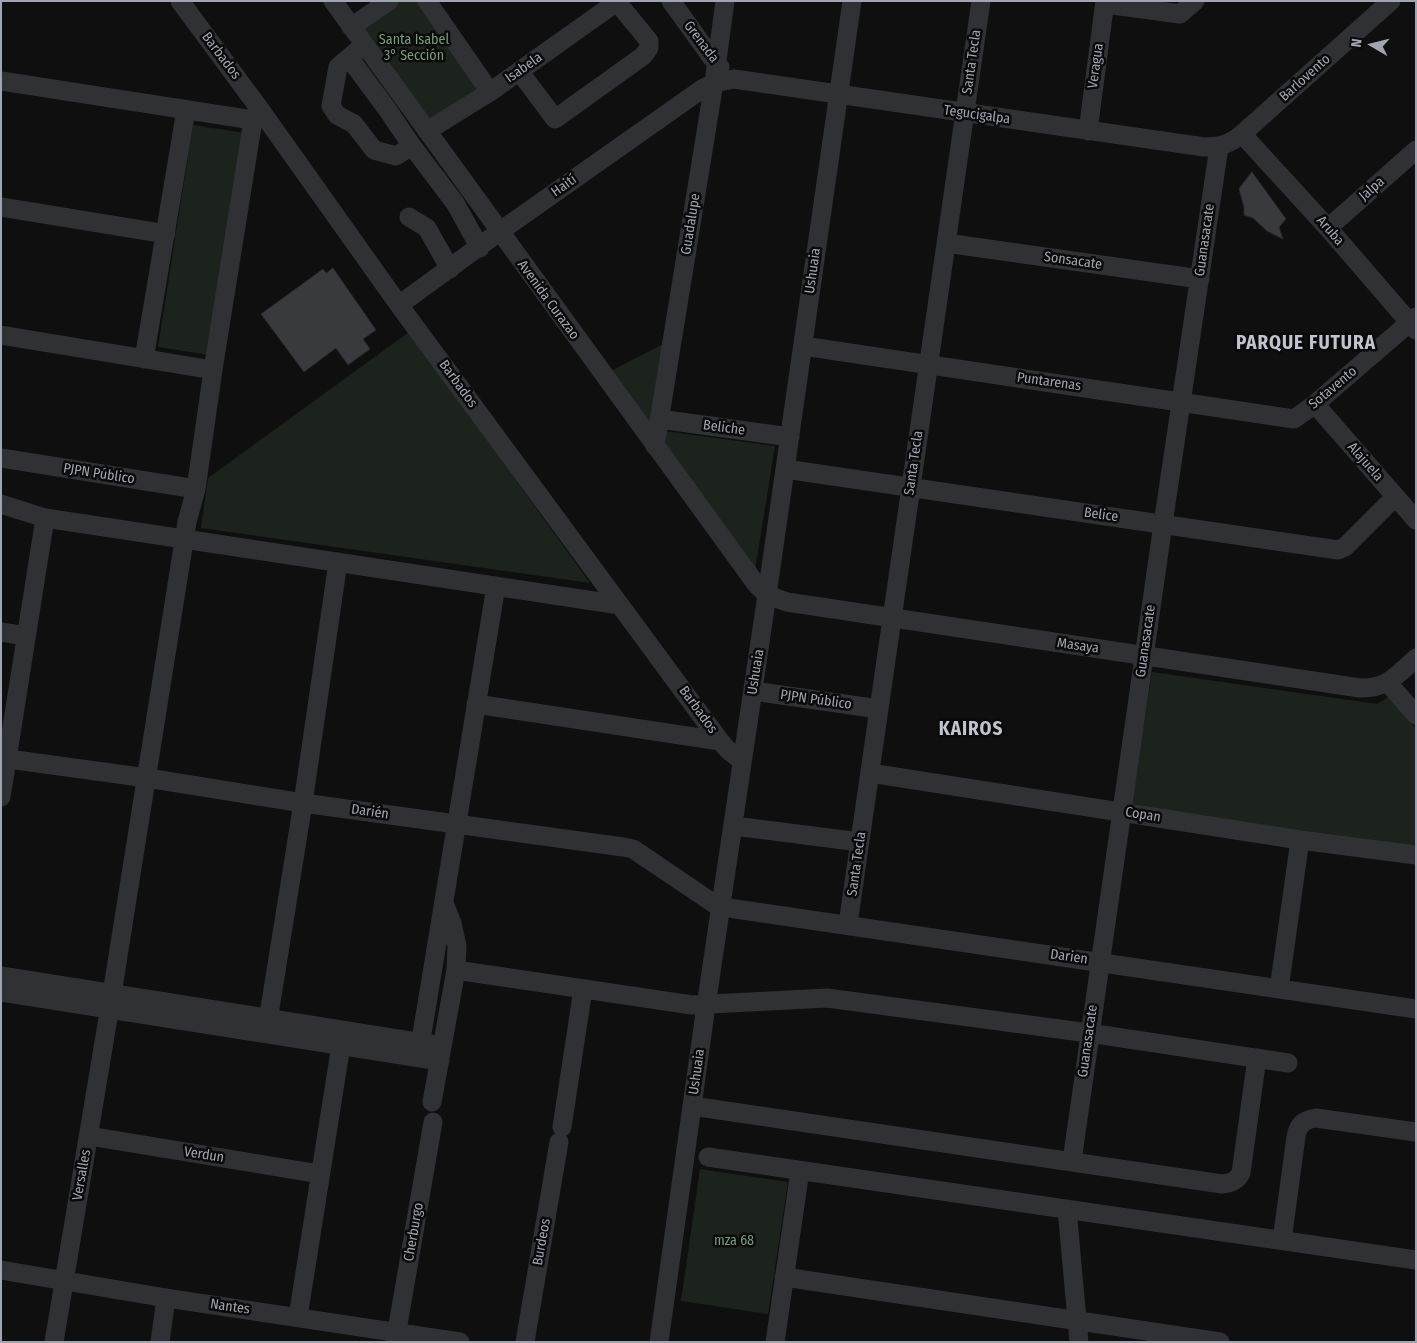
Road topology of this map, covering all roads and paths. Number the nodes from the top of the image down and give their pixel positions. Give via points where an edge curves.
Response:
1 (180, 1) edge
2 (333, 1) edge
3 (389, 1) edge
4 (427, 1) edge
5 (671, 1) edge
6 (725, 1) edge
7 (852, 1) edge
8 (981, 1) edge
9 (1195, 1) edge
10 (1391, 1) edge
11 (618, 2) edge
12 (1105, 3) edge
13 (352, 27) junction
14 (364, 44) junction
15 (350, 59) junction
16 (716, 63) junction
17 (519, 71) junction
18 (734, 79) junction
19 (1, 81) edge
20 (714, 83) junction
21 (490, 92) junction
22 (838, 95) junction
23 (186, 110) junction
24 (965, 113) junction
25 (256, 114) junction
26 (427, 131) junction
27 (1088, 131) junction
28 (1242, 134) junction
29 (412, 146) junction
30 (1219, 147) junction
31 (1416, 150) edge
32 (1, 206) edge
33 (409, 217) dead end
34 (1328, 228) junction
35 (499, 232) junction
36 (166, 234) junction
37 (946, 243) junction
38 (480, 248) junction
39 (450, 269) junction
40 (1200, 280) junction
41 (399, 305) junction
42 (1414, 323) edge
43 (1, 335) edge
44 (803, 346) junction
45 (144, 359) junction
46 (928, 365) junction
47 (213, 370) junction
48 (1181, 402) junction
49 (1315, 404) junction
50 (659, 419) junction
51 (1294, 419) joint
52 (790, 437) junction
53 (655, 446) junction
54 (1, 458) edge
55 (786, 468) junction
56 (911, 488) junction
57 (196, 489) junction
58 (1395, 497) junction
59 (1, 504) edge
60 (45, 518) junction
61 (1416, 520) edge
62 (1163, 524) junction
63 (184, 539) junction
64 (338, 562) junction
65 (496, 586) junction
66 (768, 595) junction
67 (620, 605) junction
68 (892, 619) junction
69 (1, 632) edge
70 (26, 636) junction
71 (1144, 655) junction
72 (1416, 658) edge
73 (1388, 683) junction
74 (753, 691) junction
75 (476, 704) junction
76 (879, 709) junction
77 (1416, 715) edge
78 (720, 741) junction
79 (4, 759) edge
80 (742, 761) junction
81 (870, 773) junction
82 (147, 778) junction
83 (1, 797) edge
84 (303, 803) junction
85 (1122, 812) junction
86 (457, 824) junction
87 (734, 826) junction
88 (1300, 840) junction
89 (860, 842) junction
90 (1416, 855) edge
91 (444, 902) junction
92 (722, 907) junction
93 (848, 924) junction
94 (1100, 961) junction
95 (456, 970) junction
96 (1, 976) edge
97 (583, 989) junction
98 (1279, 989) junction
99 (1, 992) edge
100 (111, 1001) junction
101 (706, 1006) junction
102 (1416, 1009) edge
103 (268, 1026) junction
104 (1089, 1034) junction
105 (341, 1045) junction
106 (419, 1050) junction
107 (441, 1053) junction
108 (1257, 1058) junction
109 (1288, 1063) dead end
110 (432, 1102) dead end
111 (692, 1106) junction
112 (433, 1122) dead end
113 (1416, 1132) edge
114 (89, 1136) junction
115 (708, 1157) dead end
116 (1072, 1161) junction
117 (800, 1171) junction
118 (320, 1174) junction
119 (1067, 1209) junction
120 (1282, 1240) junction
121 (1416, 1260) edge
122 (1, 1270) edge
123 (784, 1277) junction
124 (64, 1281) junction
125 (166, 1298) junction
126 (298, 1317) junction
127 (1076, 1321) junction
128 (396, 1337) edge
129 (54, 1342) edge
130 (160, 1342) edge
131 (460, 1342) edge
132 (525, 1342) edge
133 (660, 1342) edge
134 (775, 1342) edge
135 (1079, 1342) edge
136 (1220, 1342) edge

1 - 25 street, Barbados
2 - 13 street, Avenida Curazao
3 - 13 street
4 - 21 street
5 - 16 street, Grenada
6 - 16 street, Guadalupe
7 - 22 street, Ushuaia
8 - 24 street, Santa Tecla
9 - 12 street via 1180,14
10 - 28 street, Barlovento
11 - 17 street, Isabela
11 - 17 street via 649,41 649,48 643,56 555,119
12 - 27 street, Veragua
13 - 14 street, Avenida Curazao
14 - 15 street
14 - 26 street, Avenida Curazao
15 - 29 street
15 - 29 street via 338,67 331,106 337,115 354,124 374,150 396,156
16 - 18 street, Grenada
16 - 20 street, Guadalupe
17 - 21 street, Isabela
18 - 20 street, Haití
18 - 22 street, Tegucigalpa
19 - 23 street
20 - 35 street, Haití
20 - 50 street, Guadalupe
21 - 26 street, Isabela
22 - 24 street, Tegucigalpa
22 - 44 street, Ushuaia
23 - 25 street
23 - 36 street
24 - 27 street, Tegucigalpa
24 - 37 street, Santa Tecla
25 - 41 street, Barbados
25 - 47 street, Versalles
26 - 35 street, Avenida Curazao
27 - 30 street, Tegucigalpa via 1204,148
28 - 30 street
28 - 34 street, Aruba
29 - 38 street via 455,203
30 - 40 street, Guanasacate
31 - 34 street, Jalpa
32 - 36 street
33 - 39 street via 427,228
34 - 42 street, Aruba
35 - 38 street, Haití
35 - 53 street, Avenida Curazao
36 - 45 street
37 - 40 street, Sonsacate
37 - 46 street, Santa Tecla
38 - 39 street, Haití
39 - 41 street, Haití
40 - 48 street, Guanasacate
41 - 67 street, Barbados
42 - 49 street, Sotavento
43 - 45 street
44 - 46 street, Puntarenas
44 - 52 street, Ushuaia
45 - 47 street
46 - 48 street, Puntarenas
46 - 56 street, Santa Tecla
47 - 57 street, Versalles
48 - 51 street, Puntarenas
48 - 62 street, Guanasacate
49 - 51 street, Sotavento
49 - 58 street, Alajuela
50 - 52 street, Beliche
50 - 53 street, Guadalupe
52 - 55 street, Ushuaia
53 - 66 street, Avenida Curazao via 756,584
54 - 57 street, PJPN Público
55 - 56 street, Belice
55 - 66 street, Ushuaia
56 - 62 street, Belice
56 - 68 street, Santa Tecla
57 - 63 street, Versalles
58 - 61 street, Alajuela
58 - 62 street, Belice via 1345,547 1338,550
59 - 60 street
60 - 63 street
60 - 70 street
62 - 71 street, Guanasacate
63 - 64 street
63 - 82 street, Versalles
64 - 65 street
64 - 84 street
65 - 67 street
65 - 75 street
66 - 68 street, Masaya via 787,602
66 - 74 street, Ushuaia
67 - 78 street, Barbados
68 - 71 street, Masaya
68 - 76 street, Santa Tecla
69 - 70 street
70 - 79 street
71 - 73 street, Masaya via 1360,688
71 - 85 street, Guanasacate
72 - 73 street
73 - 77 street
74 - 76 street, PJPN Público
74 - 80 street, Ushuaia
75 - 78 street
75 - 86 street
76 - 81 street, Santa Tecla
78 - 80 street, Barbados
79 - 82 street, Darién
79 - 83 street
80 - 87 street, Ushuaia
81 - 85 street, Copan
81 - 89 street, Santa Tecla
82 - 84 street, Darién
82 - 100 street, Versalles
84 - 86 street, Darién
84 - 103 street
85 - 88 street, Copan
85 - 94 street, Guanasacate
86 - 91 street
86 - 92 street, Darién via 633,849
87 - 89 street
87 - 92 street, Ushuaia
88 - 90 street, Copan
88 - 98 street
89 - 93 street, Santa Tecla
91 - 95 street via 457,946
91 - 106 street
92 - 93 street, Darien
92 - 101 street, Ushuaia
93 - 94 street, Darien
94 - 98 street, Darien
94 - 104 street, Guanasacate
95 - 97 street
95 - 107 street
96 - 100 street
97 - 101 street
97 - 132 street, Burdeos
98 - 102 street, Darien
99 - 100 street
100 - 103 street
100 - 114 street, Versalles
101 - 104 street via 815,997
101 - 111 street, Ushuaia
103 - 105 street
103 - 106 street
104 - 108 street
104 - 116 street, Guanasacate
105 - 106 street
105 - 118 street
106 - 107 street
107 - 110 street
108 - 109 street
108 - 116 street via 1241,1173 1234,1181 1222,1184
111 - 116 street
111 - 133 street, Ushuaia
112 - 128 street, Cherburgo
113 - 120 street via 1316,1118 1302,1123 1297,1129
114 - 118 street, Verdun
114 - 124 street, Versalles
115 - 117 street
117 - 119 street
117 - 123 street
118 - 126 street
119 - 120 street
119 - 127 street
120 - 121 street
122 - 124 street, Nantes
123 - 127 street
123 - 134 street
124 - 125 street, Nantes
124 - 129 street, Versalles
125 - 126 street, Nantes
125 - 130 street
126 - 128 street, Nantes
127 - 135 street
127 - 136 street
128 - 131 street, Nantes

